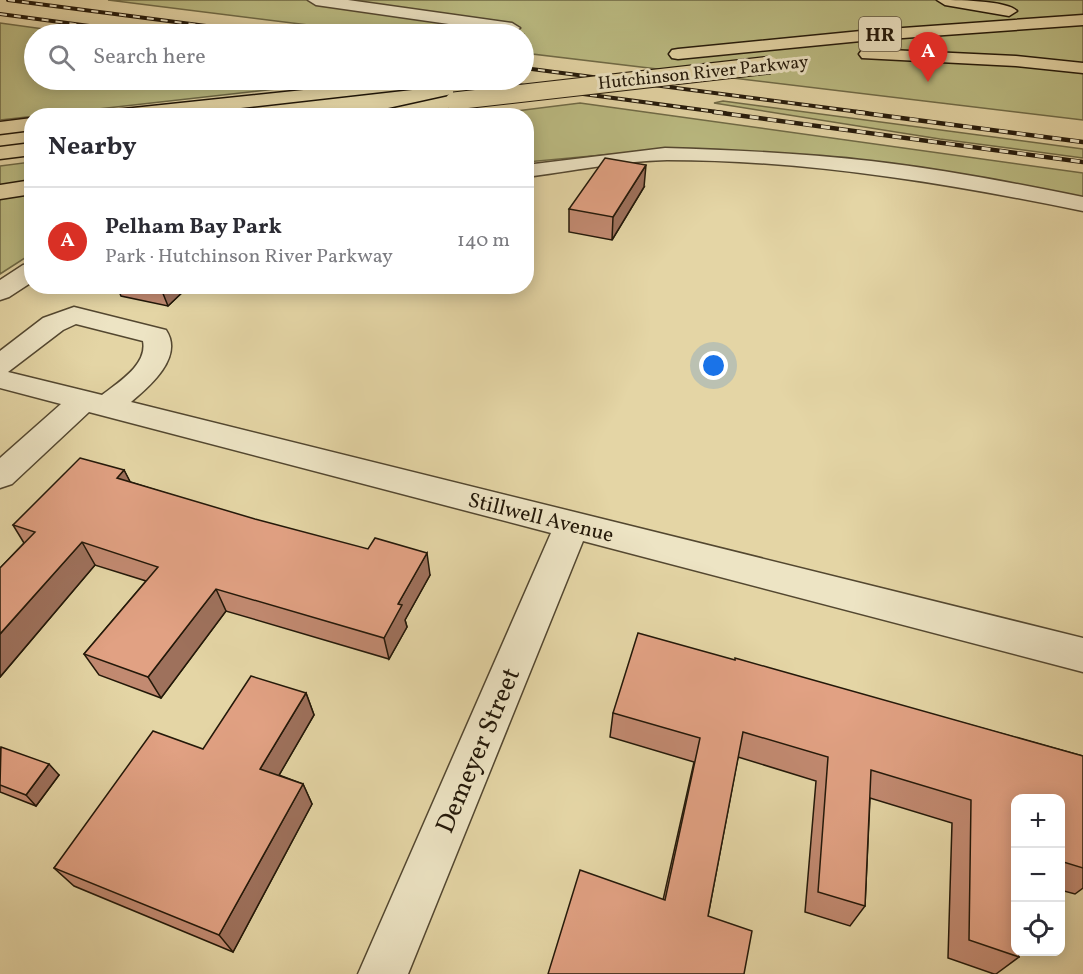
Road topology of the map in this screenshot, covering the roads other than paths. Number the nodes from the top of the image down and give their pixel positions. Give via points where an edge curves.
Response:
1 (316, 0) edge
2 (945, 0) edge
3 (1083, 13) edge
4 (1083, 20) edge
5 (484, 24) edge
6 (997, 43) dead end
7 (868, 54) junction
8 (672, 55) dead end
9 (846, 56) dead end
10 (792, 62) dead end
11 (1083, 68) edge
12 (348, 90) edge
13 (186, 108) edge
14 (410, 108) edge
15 (24, 125) edge
16 (0, 128) edge
17 (24, 150) edge
18 (0, 153) edge
19 (534, 170) edge
20 (24, 188) edge
21 (0, 192) edge
22 (1083, 204) edge
23 (24, 276) edge
24 (0, 292) edge
25 (0, 365) edge
26 (0, 379) edge
27 (96, 403) junction
28 (0, 476) edge
29 (572, 525) junction
30 (1083, 655) edge
31 (382, 974) edge

1 - 5 street
2 - 3 highway via 1018,12
4 - 8 highway, Hutchinson River Parkway / HR via 893,33
6 - 7 highway, HR
7 - 9 highway, HR
7 - 11 highway
10 - 14 highway, Hutchinson River Parkway, bridge
12 - 13 highway
15 - 16 highway
17 - 18 highway
19 - 22 street via 654,155 728,156 870,167
20 - 21 highway
23 - 24 street
25 - 27 street via 53,324 74,315 156,336 159,354 148,370
26 - 27 street, Stillwell Avenue
27 - 28 street
27 - 29 street, Stillwell Avenue
29 - 30 street, Stillwell Avenue
29 - 31 street, Demeyer Street

